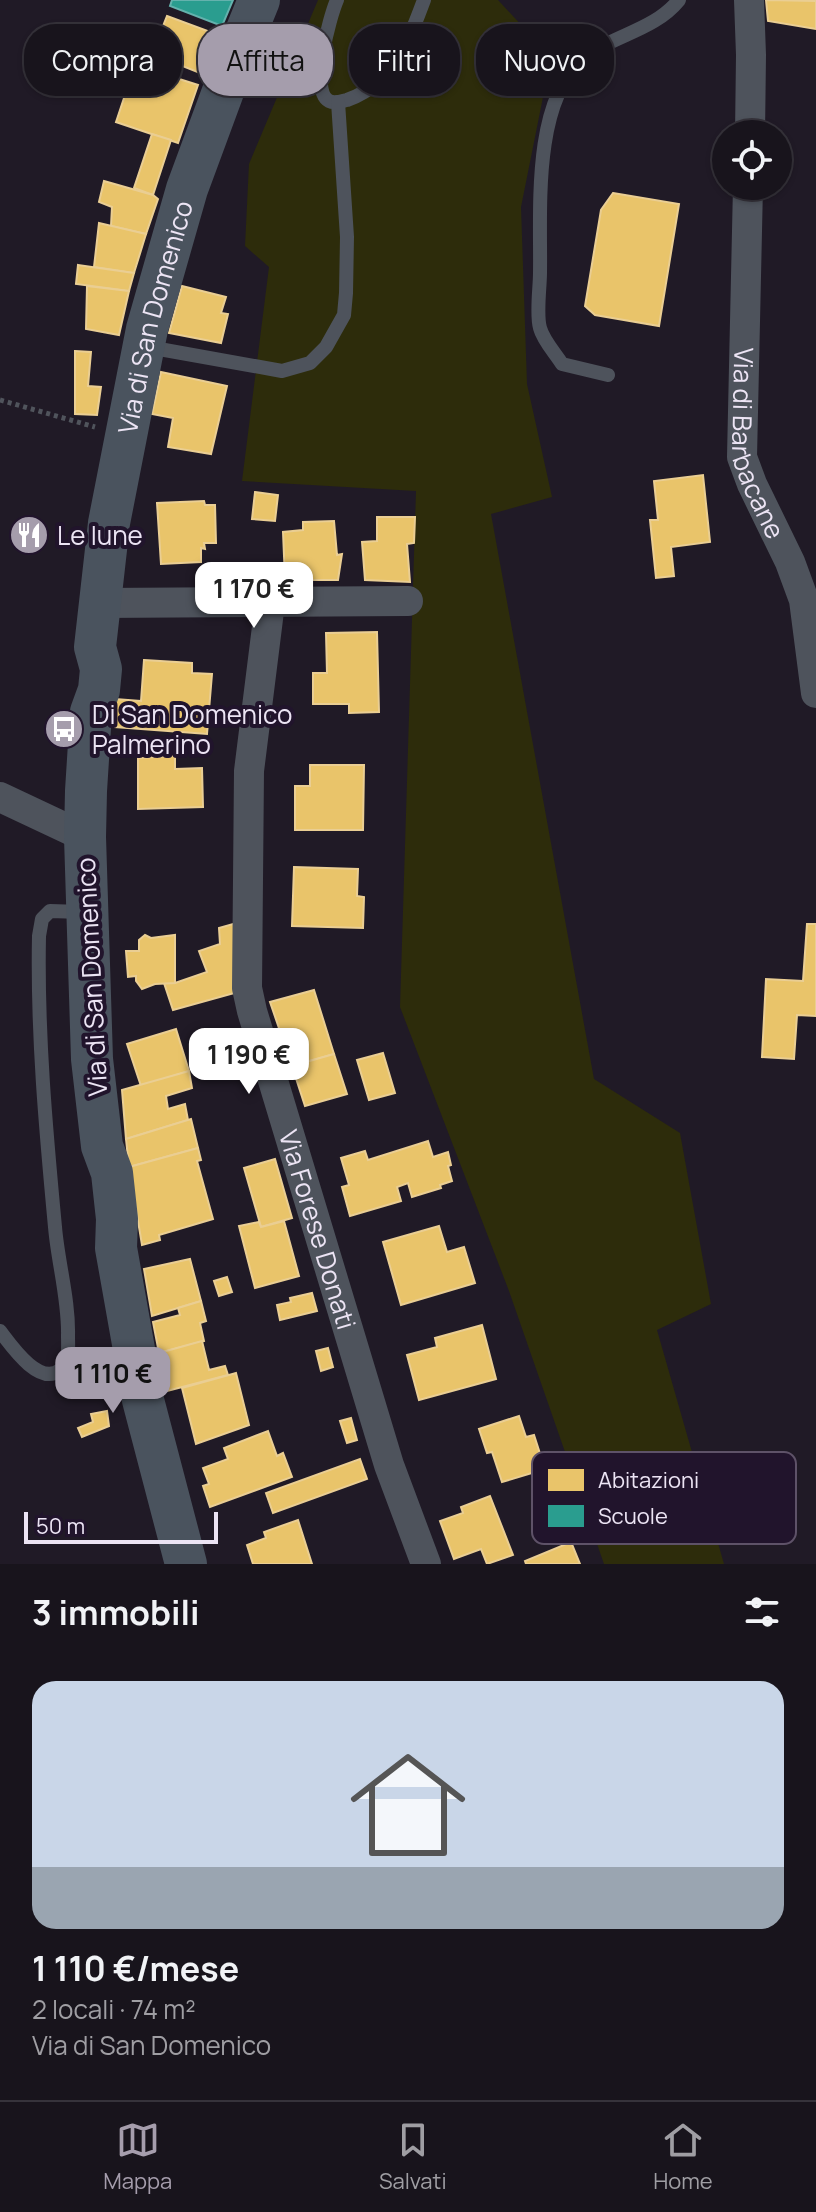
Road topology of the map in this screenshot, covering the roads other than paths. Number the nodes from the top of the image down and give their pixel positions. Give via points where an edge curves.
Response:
1 (259, 0) edge
2 (337, 0) edge
3 (424, 0) edge
4 (679, 0) edge
5 (749, 0) edge
6 (338, 102) junction
7 (750, 120) edge
8 (748, 200) edge
9 (143, 346) junction
10 (608, 375) dead end
11 (408, 601) dead end
12 (99, 603) junction
13 (270, 603) junction
14 (816, 693) edge
15 (86, 791) junction
16 (6, 799) edge
17 (85, 837) junction
18 (86, 912) junction
19 (0, 1331) edge
20 (186, 1564) edge
21 (426, 1564) edge

1 - 9 main road, Via di San Domenico via 187,189
2 - 6 lane via 320,76 324,96
3 - 6 lane via 407,44 380,80 355,98
4 - 10 lane via 657,20 579,62 557,96 546,136 539,327 562,364
5 - 7 street
6 - 9 lane via 346,293 344,315 326,347 310,363 282,371
8 - 14 street, Via di Barbacane via 742,457 804,600
9 - 12 main road, Via di San Domenico
11 - 13 street
12 - 13 street
12 - 15 main road, Via di San Domenico via 95,647 84,666 83,688 91,712
13 - 21 street, Via Forese Donati via 249,771 247,988 389,1465
15 - 16 street via 55,802
15 - 17 main road, Via di San Domenico
16 - 17 street
17 - 18 main road, Via di San Domenico
18 - 19 lane via 50,911 42,919 39,936 44,1082 67,1360 50,1374 35,1369
18 - 20 main road, Via di San Domenico via 92,1059 102,1146 112,1173 116,1248 143,1400

